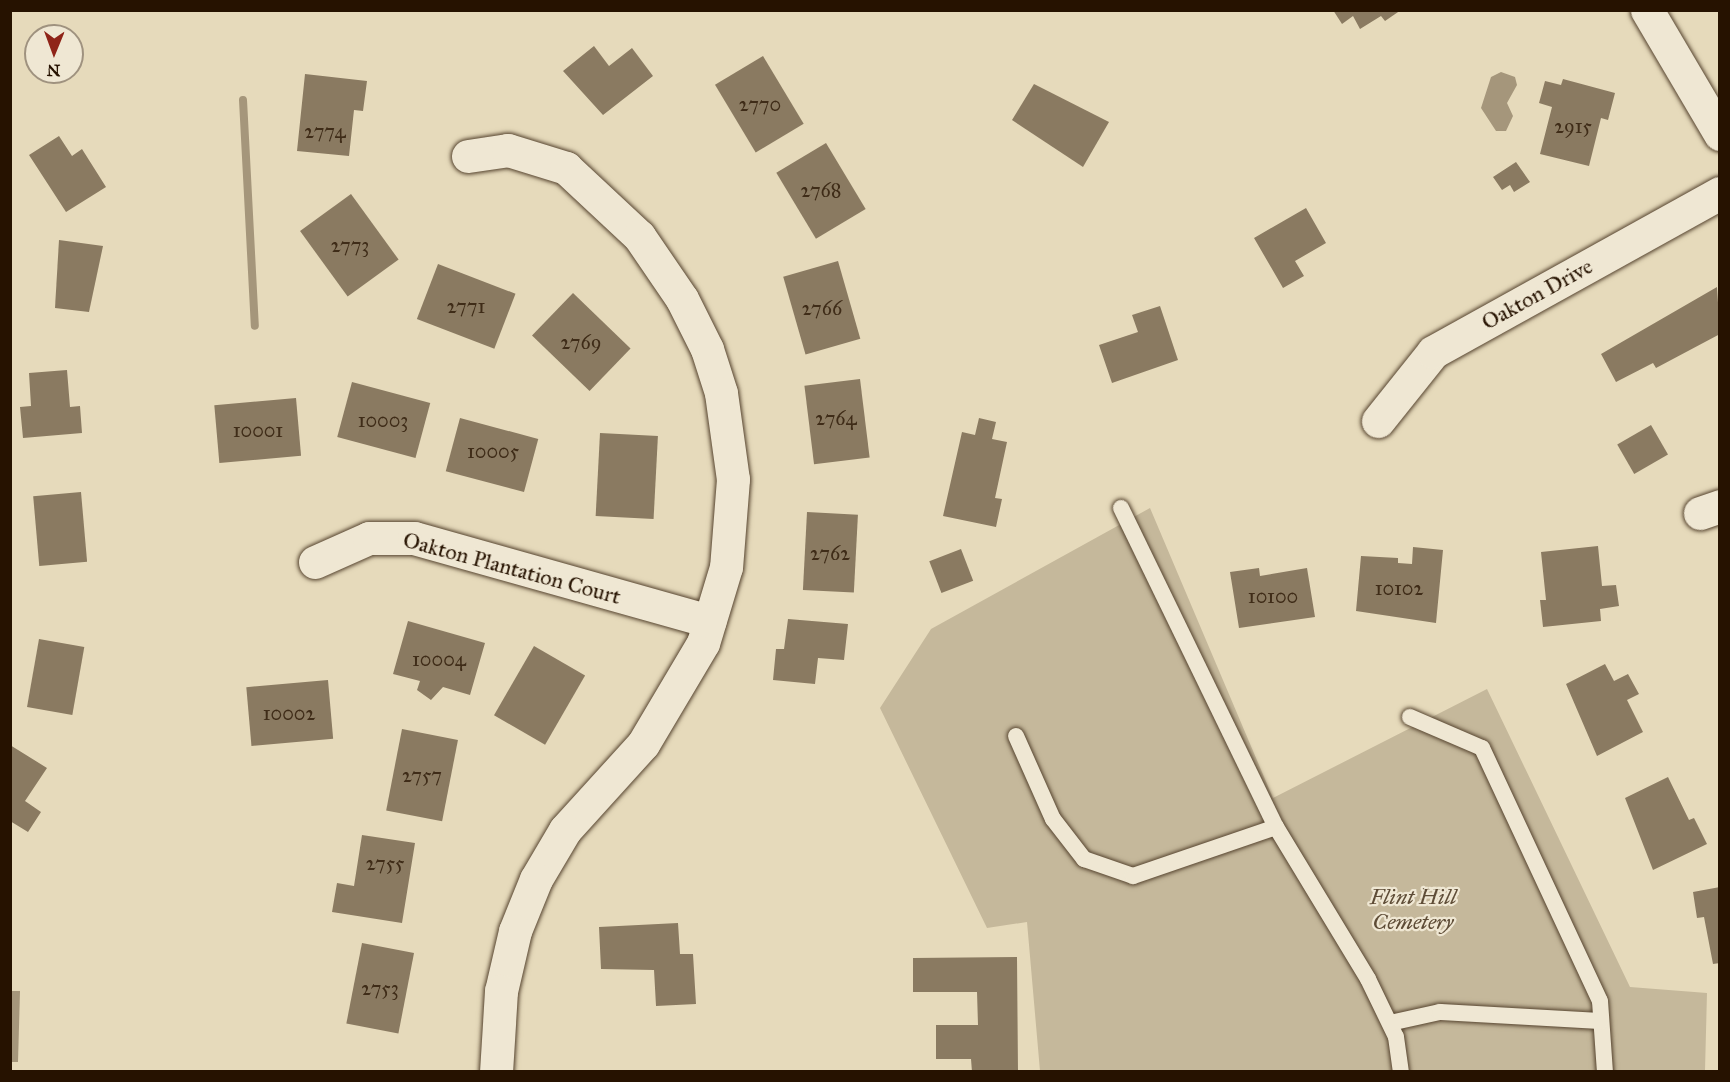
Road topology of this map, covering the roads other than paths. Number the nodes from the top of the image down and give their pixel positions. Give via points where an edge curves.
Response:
1 (1647, 10) edge
2 (1719, 134) edge
3 (468, 156) dead end
4 (1719, 193) edge
5 (1378, 421) dead end
6 (1121, 508) dead end
7 (315, 562) dead end
8 (710, 621) junction
9 (1410, 717) dead end
10 (1016, 736) dead end
11 (1276, 827) junction
12 (1601, 1021) junction
13 (1389, 1023) junction
14 (496, 1071) edge
15 (1401, 1071) edge
16 (1605, 1071) edge

1 - 2 street
3 - 8 street via 508,150 566,168 639,236 690,312 721,393 733,479 726,567
4 - 5 street, Oakton Drive via 1433,352
6 - 11 lane
7 - 8 street, Oakton Plantation Court via 369,538 414,538
8 - 14 street via 666,711 571,822 536,879 506,961
9 - 12 lane via 1482,748 1600,1001
10 - 11 lane via 1053,819 1084,859 1133,876
11 - 13 lane
12 - 13 lane via 1440,1012
12 - 16 lane
13 - 15 lane

